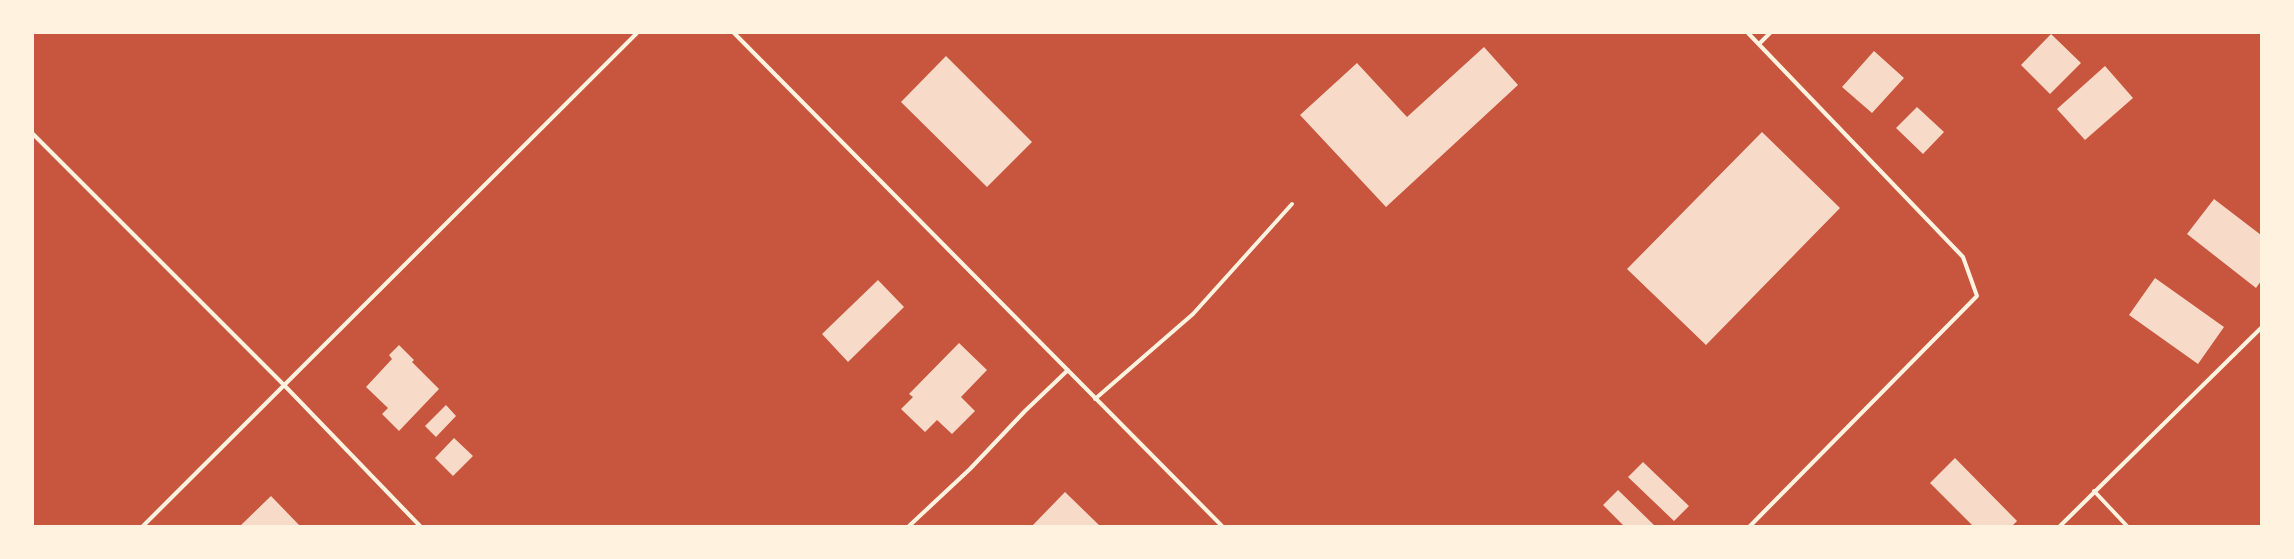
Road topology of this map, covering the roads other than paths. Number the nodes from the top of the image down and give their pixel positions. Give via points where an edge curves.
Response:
1 (637, 33) edge
2 (734, 33) edge
3 (1748, 33) edge
4 (1770, 33) edge
5 (1759, 44) junction
6 (33, 134) edge
7 (1292, 204) dead end
8 (2261, 328) edge
9 (1068, 370) junction
10 (284, 385) junction
11 (1095, 399) junction
12 (2094, 491) junction
13 (143, 526) edge
14 (420, 526) edge
15 (909, 526) edge
16 (1222, 526) edge
17 (1750, 526) edge
18 (2060, 526) edge
19 (2127, 526) edge

1 - 10 street
2 - 9 street
3 - 5 street
4 - 5 street
5 - 17 street via 1963,257 1977,296
6 - 10 street
7 - 11 street via 1193,314
8 - 12 street
9 - 11 street
9 - 15 street via 970,469
10 - 13 street
10 - 14 street
11 - 16 street
12 - 18 street
12 - 19 street

